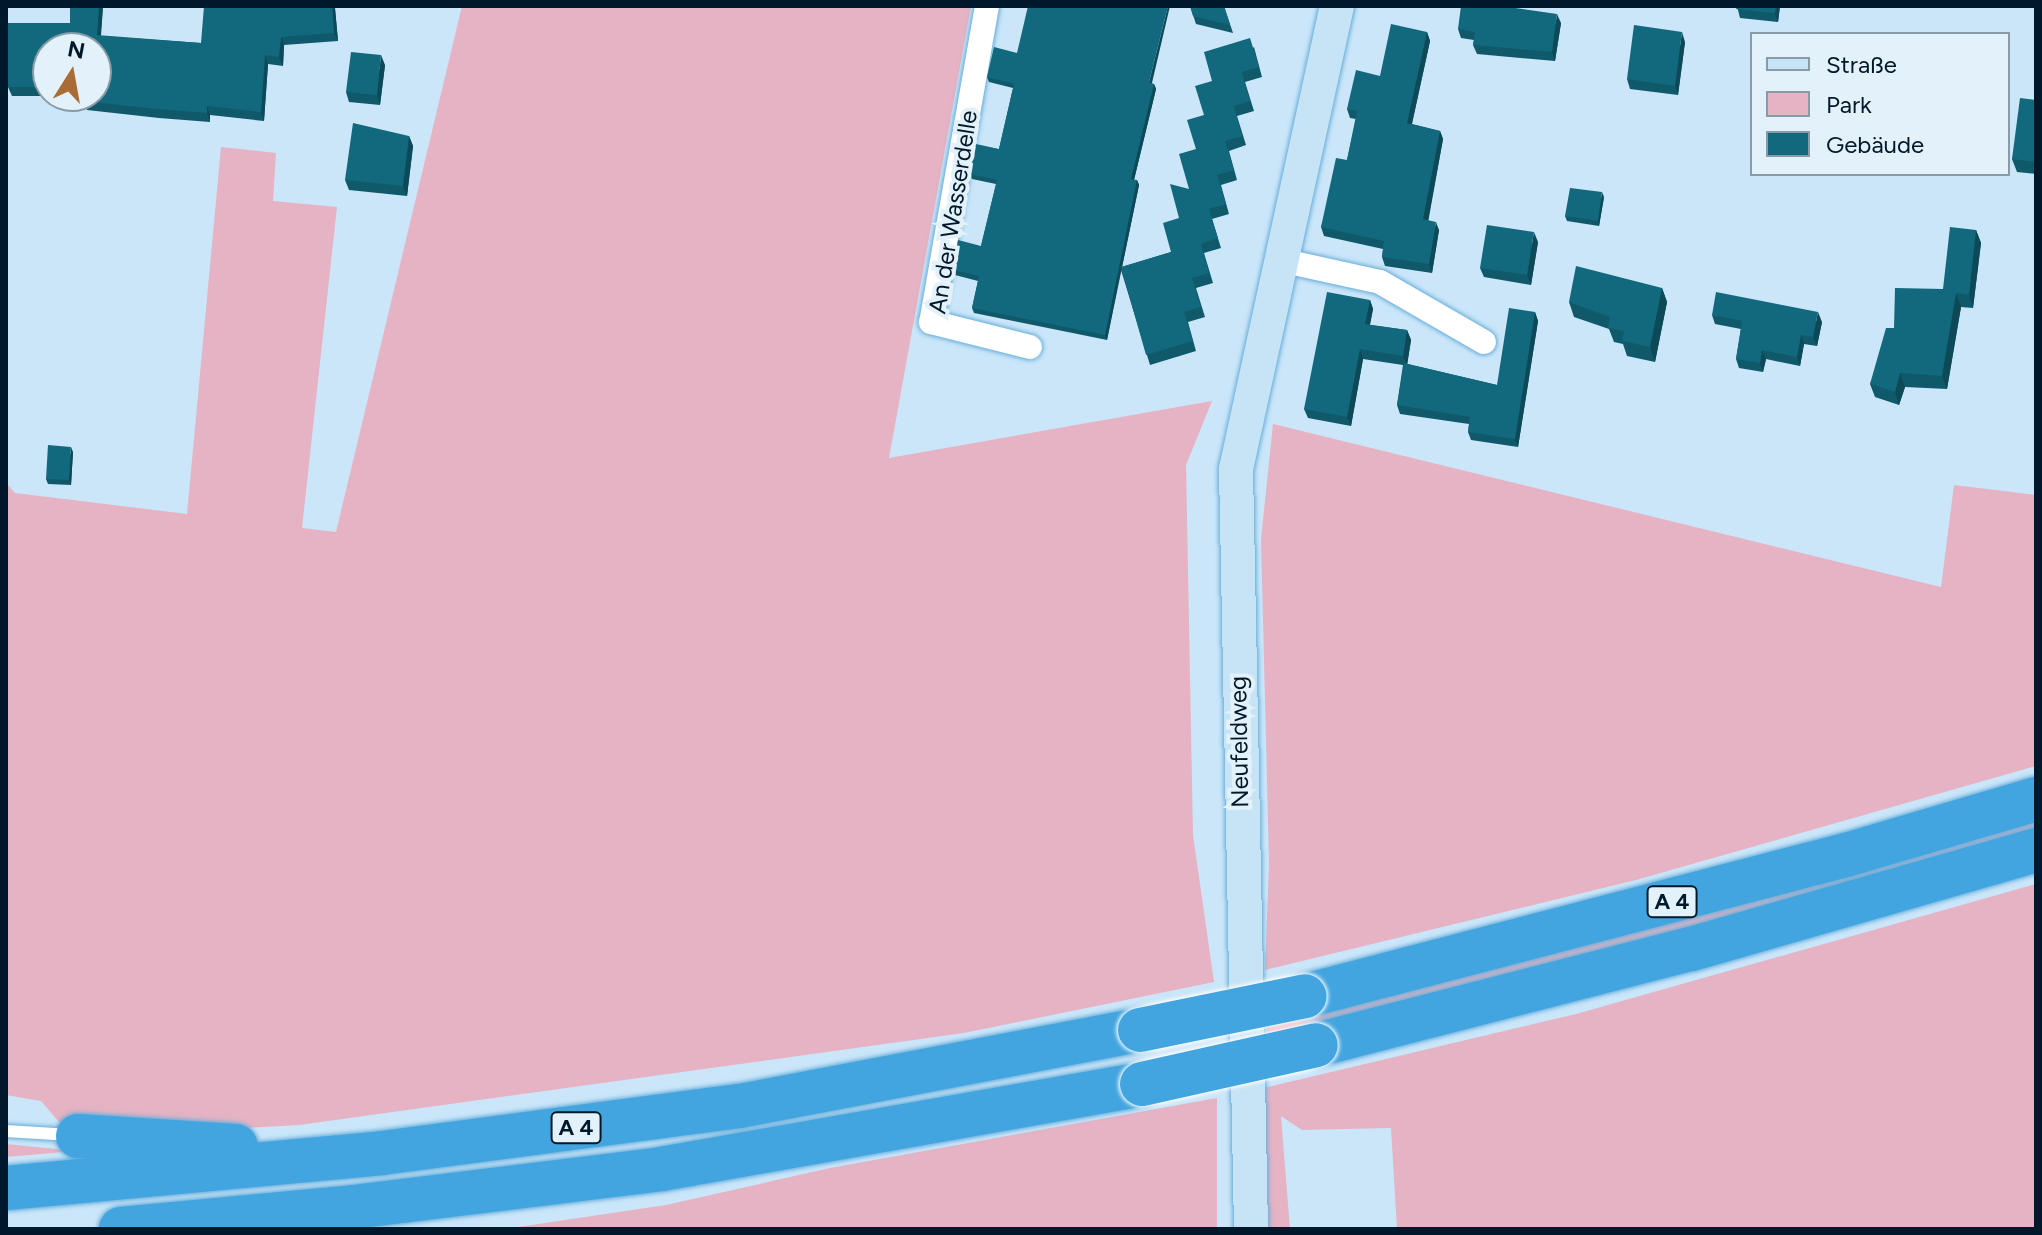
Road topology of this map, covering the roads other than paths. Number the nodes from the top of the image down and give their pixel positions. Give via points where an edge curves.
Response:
1 (987, 6) edge
2 (1337, 6) edge
3 (1280, 260) junction
4 (1484, 342) dead end
5 (1030, 347) dead end
6 (2036, 799) edge
7 (2036, 850) edge
8 (6, 1131) edge
9 (78, 1136) joint
10 (382, 1153) junction
11 (6, 1188) edge
12 (353, 1207) junction
13 (121, 1229) edge
14 (281, 1229) edge
15 (1251, 1229) edge

1 - 5 street, An der Wasserdelle via 931,322
2 - 3 main road, Neufeldweg
3 - 4 street via 1380,282
3 - 15 main road, Neufeldweg via 1242,425 1235,495
6 - 10 highway, A 4, bridge via 1816,863 1305,996 740,1106
7 - 12 highway, A 4, bridge via 1691,949 1142,1084 661,1169
8 - 9 lane
9 - 10 highway
10 - 11 highway, A 4
12 - 13 highway, A 4
12 - 14 highway

